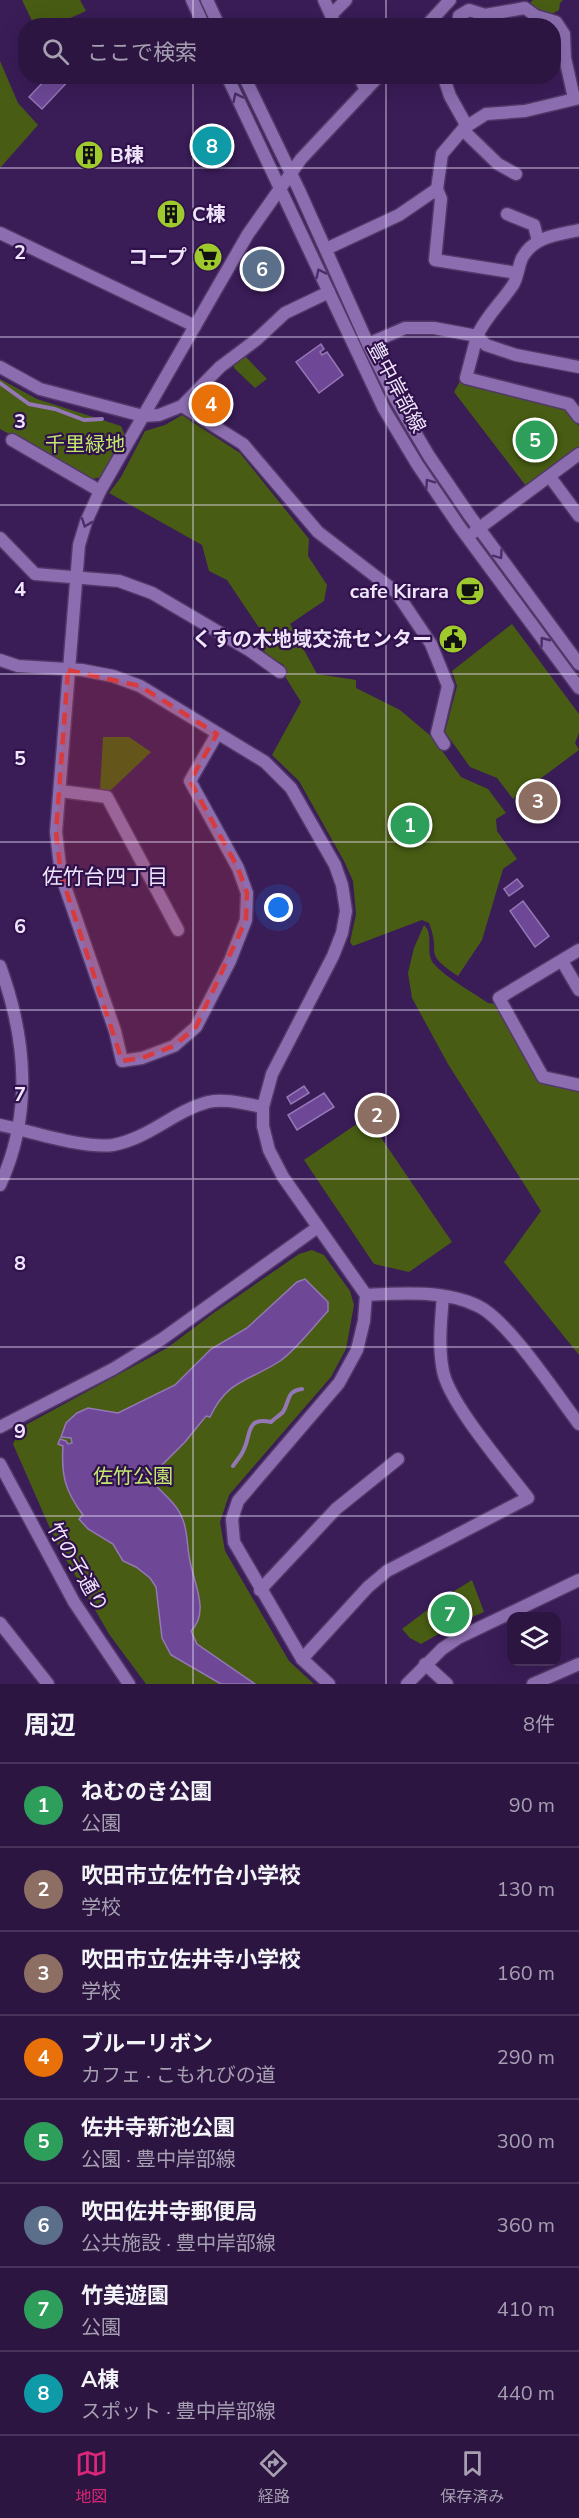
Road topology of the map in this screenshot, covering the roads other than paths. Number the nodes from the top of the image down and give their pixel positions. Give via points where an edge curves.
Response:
1 (192, 0) edge
2 (207, 0) edge
3 (324, 0) edge
4 (346, 0) edge
5 (450, 0) edge
6 (468, 5) edge
7 (200, 18) edge
8 (215, 18) edge
9 (332, 18) edge
10 (334, 18) edge
11 (433, 18) edge
12 (459, 18) edge
13 (543, 18) edge
14 (561, 30) edge
15 (231, 84) edge
16 (248, 84) edge
17 (363, 84) edge
18 (372, 84) edge
19 (446, 84) edge
20 (366, 90) junction
21 (577, 98) edge
22 (464, 129) junction
23 (291, 174) junction
24 (516, 174) dead end
25 (279, 189) junction
26 (437, 189) junction
27 (507, 214) dead end
28 (579, 230) edge
29 (2, 237) edge
30 (538, 241) junction
31 (326, 249) junction
32 (517, 273) junction
33 (329, 292) junction
34 (195, 326) junction
35 (477, 336) junction
36 (368, 344) junction
37 (579, 366) edge
38 (0, 367) edge
39 (182, 406) junction
40 (143, 416) junction
41 (579, 417) edge
42 (12, 440) dead end
43 (579, 454) edge
44 (550, 477) junction
45 (100, 491) junction
46 (579, 516) edge
47 (479, 528) junction
48 (467, 537) junction
49 (0, 538) edge
50 (74, 577) junction
51 (0, 660) edge
52 (579, 664) edge
53 (68, 670) junction
54 (280, 672) dead end
55 (579, 688) edge
56 (217, 734) junction
57 (444, 744) dead end
58 (60, 791) junction
59 (178, 930) dead end
60 (579, 950) edge
61 (562, 961) junction
62 (0, 966) edge
63 (579, 990) edge
64 (579, 1085) edge
65 (263, 1107) junction
66 (0, 1125) edge
67 (18, 1129) junction
68 (0, 1185) edge
69 (318, 1227) junction
70 (366, 1295) junction
71 (443, 1296) junction
72 (579, 1424) edge
73 (0, 1427) edge
74 (398, 1459) dead end
75 (0, 1464) edge
76 (579, 1580) edge
77 (260, 1590) junction
78 (0, 1623) edge
79 (302, 1659) junction
80 (425, 1664) junction
81 (579, 1664) edge
82 (48, 1684) edge
83 (129, 1684) edge
84 (329, 1684) edge
85 (407, 1684) edge
86 (447, 1684) edge
87 (533, 1684) edge

1 - 7 street
2 - 8 street
3 - 9 street
4 - 10 street
5 - 11 street
6 - 12 street
6 - 13 street via 485,15 525,8
14 - 21 street
25 -> 15 street, 豊中岸部線
16 - 23 street, 豊中岸部線
17 - 20 street
18 - 20 street
19 - 22 street
20 - 23 street
21 - 22 street via 525,111 486,114
22 - 24 street via 498,164
22 - 26 street via 442,154
23 - 25 street
23 - 31 street, 豊中岸部線
33 -> 25 street, 豊中岸部線
25 - 34 street
26 - 31 street via 399,215
26 - 32 street via 441,199 435,260
27 - 30 street via 534,225
28 - 30 street
29 - 34 street
30 - 32 street via 529,248
31 - 36 street, 豊中岸部線
32 - 35 street
33 - 39 street via 285,313 220,367
48 -> 33 street, 豊中岸部線 via 384,409
34 - 40 street
35 - 36 street via 434,328 405,328
35 - 37 street via 486,345 516,355
35 - 41 street via 466,378 569,404
36 - 47 street, 豊中岸部線 via 429,456
38 - 40 street via 40,389
39 - 40 street via 159,415
39 - 57 street via 243,444 318,532 396,592 431,644 448,686 437,734
40 - 45 street
42 - 45 street
43 - 44 street
44 - 46 street
44 - 47 street
45 -> 50 street via 79,545
47 - 48 street
47 -> 52 street, 豊中岸部線
55 -> 48 street, 豊中岸部線
49 - 50 street via 35,574
50 - 53 street
50 - 54 street via 118,581 152,593
51 - 53 street via 18,666
53 - 56 street via 113,676 140,686
53 - 58 street
56 - 58 street via 190,781 238,868 247,892 246,920 196,1027 174,1046 142,1058 122,1061 62,874 56,832
56 - 65 street via 265,762 291,788 335,865 346,911 333,956 272,1074
58 - 59 street via 107,797
60 - 61 street
61 - 63 street
61 - 64 street via 500,998 543,1077
62 - 67 street via 12,997 22,1044
65 - 67 street via 234,1101 211,1102 191,1108 131,1141 109,1145
65 - 69 street via 268,1150
66 - 67 street
67 - 68 street
69 - 70 street
69 - 73 street via 162,1339
70 - 71 street
70 - 77 street via 357,1350 339,1383 238,1501 232,1519 234,1542
71 - 72 street via 480,1306 499,1321
71 - 79 street via 440,1347 443,1373 452,1395 528,1498 387,1571
74 - 77 street via 336,1509
75 - 83 street, 竹の子通り via 74,1602
76 - 80 street via 458,1638
77 - 79 street
78 - 82 street
79 - 84 street
80 - 85 street
80 - 86 street
81 - 87 street

